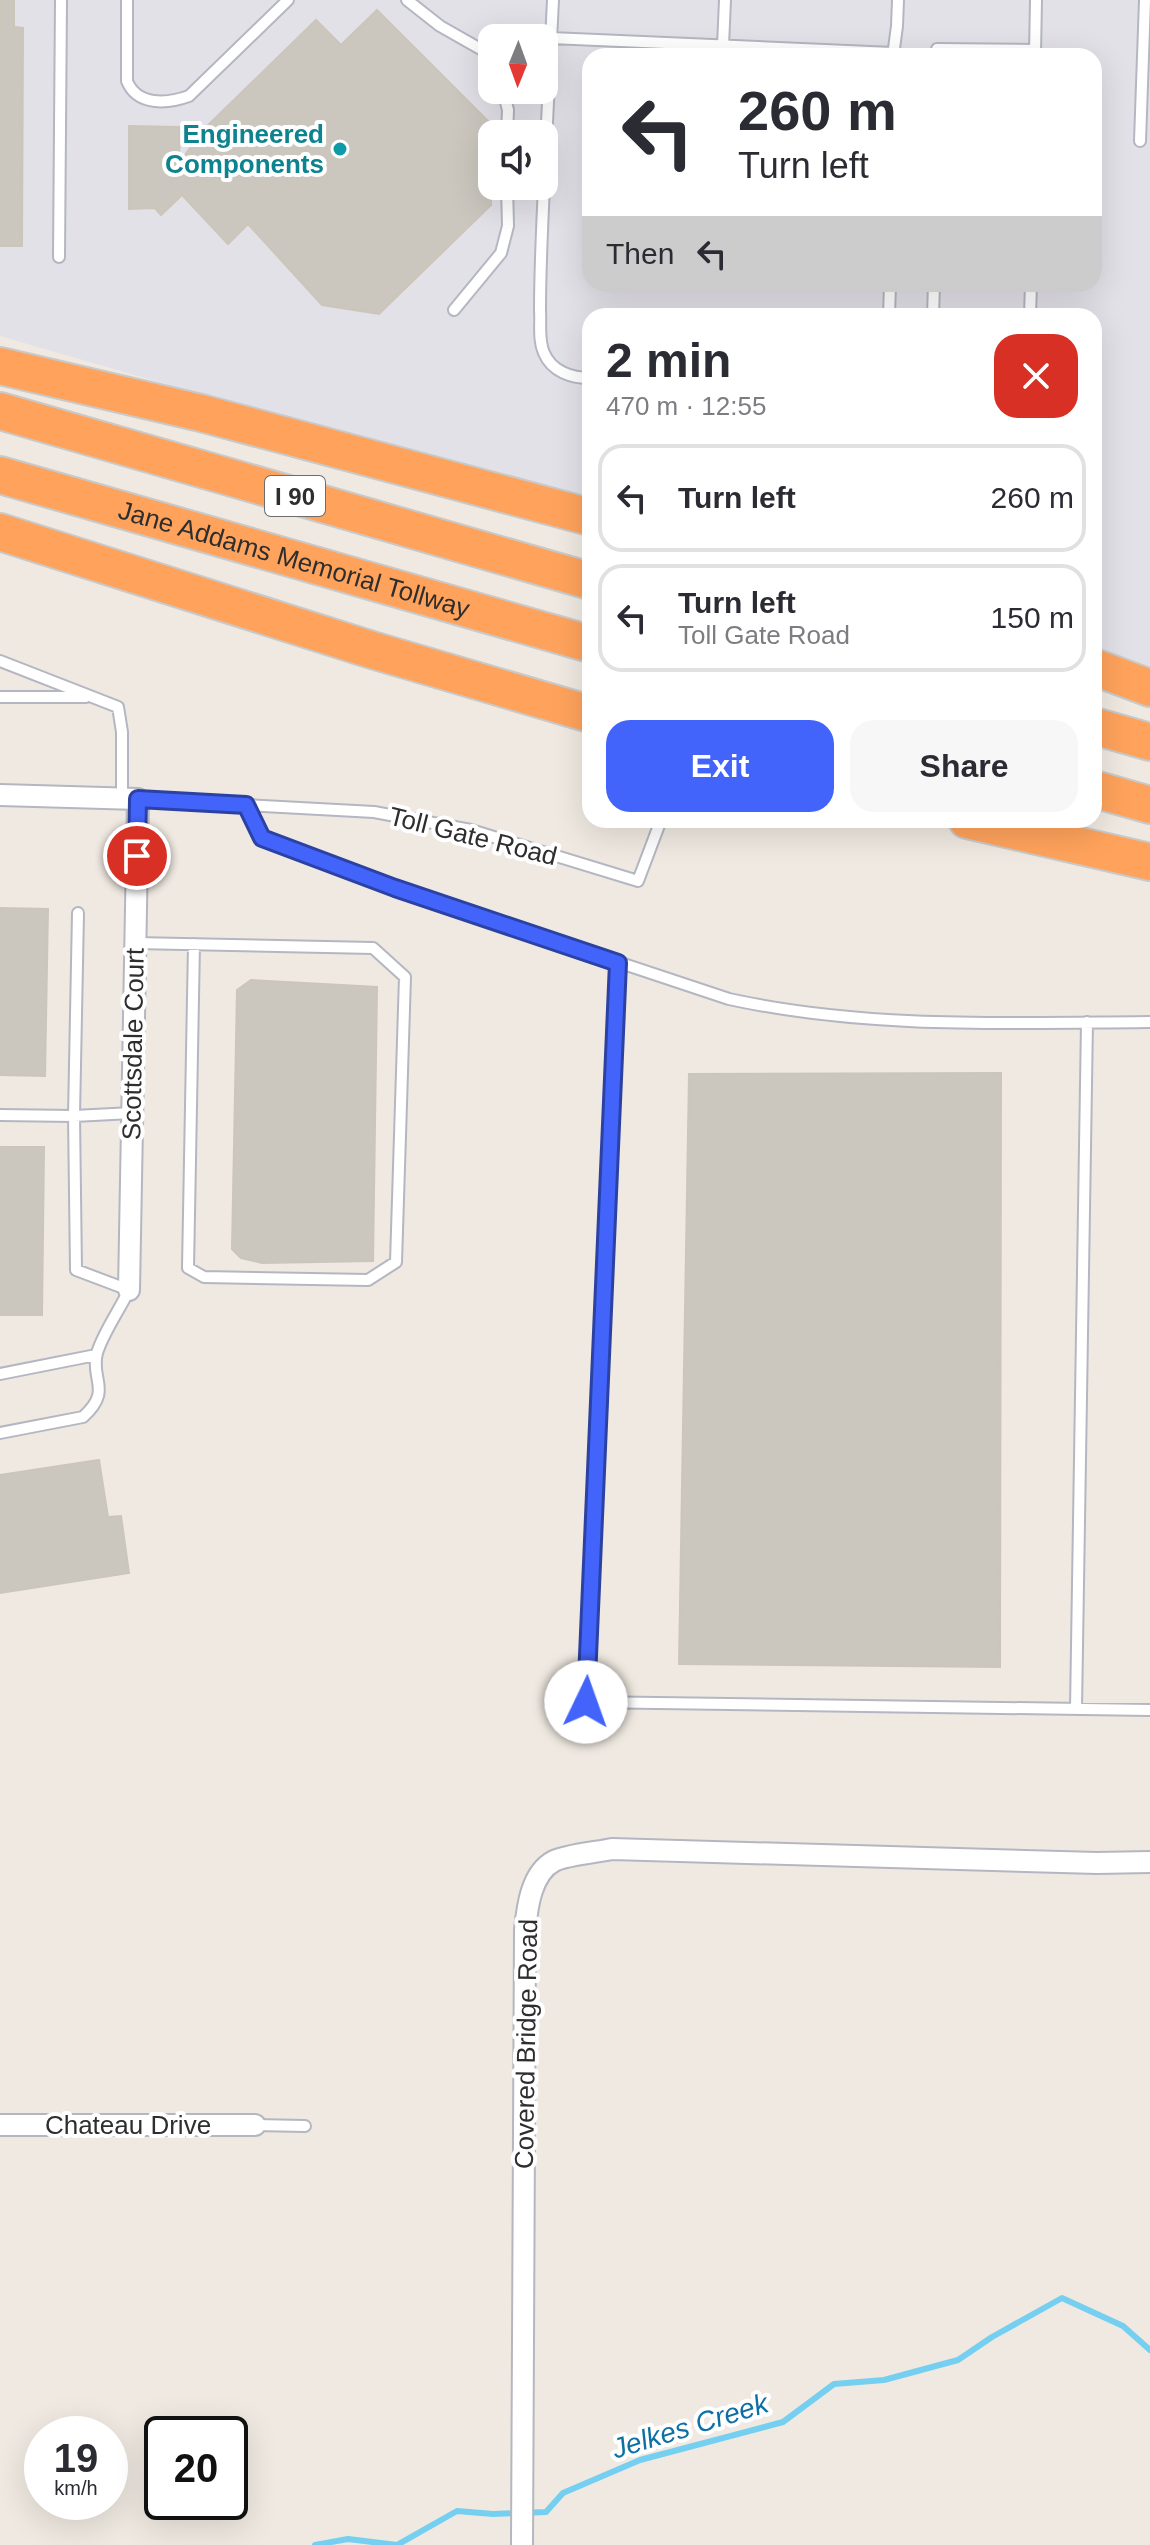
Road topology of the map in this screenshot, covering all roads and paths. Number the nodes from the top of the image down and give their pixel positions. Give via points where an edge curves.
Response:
1 (61, 0) edge
2 (127, 0) edge
3 (288, 0) edge
4 (407, 0) edge
5 (553, 0) edge
6 (725, 0) edge
7 (898, 0) edge
8 (1036, 0) edge
9 (1145, 0) edge
10 (552, 24) edge
11 (558, 38) edge
12 (723, 46) junction
13 (478, 48) edge
14 (766, 48) edge
15 (894, 48) edge
16 (1035, 48) edge
17 (1140, 141) dead end
18 (507, 200) edge
19 (543, 200) edge
20 (59, 257) dead end
21 (454, 310) dead end
22 (0, 366) edge
23 (582, 378) edge
24 (0, 411) edge
25 (0, 475) edge
26 (582, 515) edge
27 (0, 532) edge
28 (582, 579) edge
29 (582, 642) edge
30 (0, 661) edge
31 (1102, 670) edge
32 (1150, 688) edge
33 (0, 697) edge
34 (94, 697) junction
35 (582, 712) edge
36 (1102, 728) edge
37 (1150, 742) edge
38 (1102, 791) edge
39 (0, 795) edge
40 (130, 799) junction
41 (246, 805) junction
42 (1150, 805) edge
43 (658, 828) edge
44 (1002, 828) edge
45 (1150, 862) edge
46 (78, 913) dead end
47 (135, 943) junction
48 (194, 944) junction
49 (618, 963) junction
50 (1087, 1022) junction
51 (1150, 1022) edge
52 (132, 1113) junction
53 (0, 1115) edge
54 (74, 1116) junction
55 (129, 1290) junction
56 (96, 1355) junction
57 (0, 1374) edge
58 (0, 1433) edge
59 (1076, 1709) junction
60 (1150, 1710) edge
61 (1150, 1862) edge
62 (0, 2125) edge
63 (255, 2125) joint
64 (305, 2126) dead end
65 (522, 2539) edge

1 - 20 lane
2 - 3 lane via 127,81 139,97 154,101 189,96
4 - 13 lane
5 - 10 lane
6 - 12 lane
7 - 15 lane
8 - 16 lane
9 - 17 lane
11 - 12 lane
12 - 14 lane
18 - 21 lane via 501,253
19 - 23 lane via 541,342 556,368
22 - 26 highway via 201,413
24 - 28 highway, I 90
25 - 29 highway, Jane Addams Memorial Tollway / I 90
27 - 35 highway
30 - 34 lane
31 - 32 highway
33 - 34 lane
34 - 40 lane via 118,707
36 - 37 highway
38 - 42 highway
39 - 40 street, Toll Gate Road
40 - 41 lane, Toll Gate Road
40 - 47 street, Scottsdale Court
41 - 43 lane, Toll Gate Road via 374,812 471,830 638,881
41 - 49 lane via 262,838
44 - 45 highway
46 - 54 lane
47 - 48 lane
47 - 52 street, Scottsdale Court
48 - 48 lane via 373,948 405,977 396,1262 368,1280 204,1277 188,1268
49 - 50 lane via 780,1010 996,1023
49 - 59 lane via 586,1702
50 - 51 lane
50 - 59 lane
52 - 54 lane
52 - 55 street, Scottsdale Court
53 - 54 lane
54 - 55 lane via 76,1270
55 - 56 lane
56 - 57 lane
56 - 58 lane via 100,1393 83,1417
59 - 60 lane
61 - 65 street, Covered Bridge Road via 612,1849 554,1861 537,1878 527,1903 525,1930
62 - 63 street, Chateau Drive
63 - 64 lane

